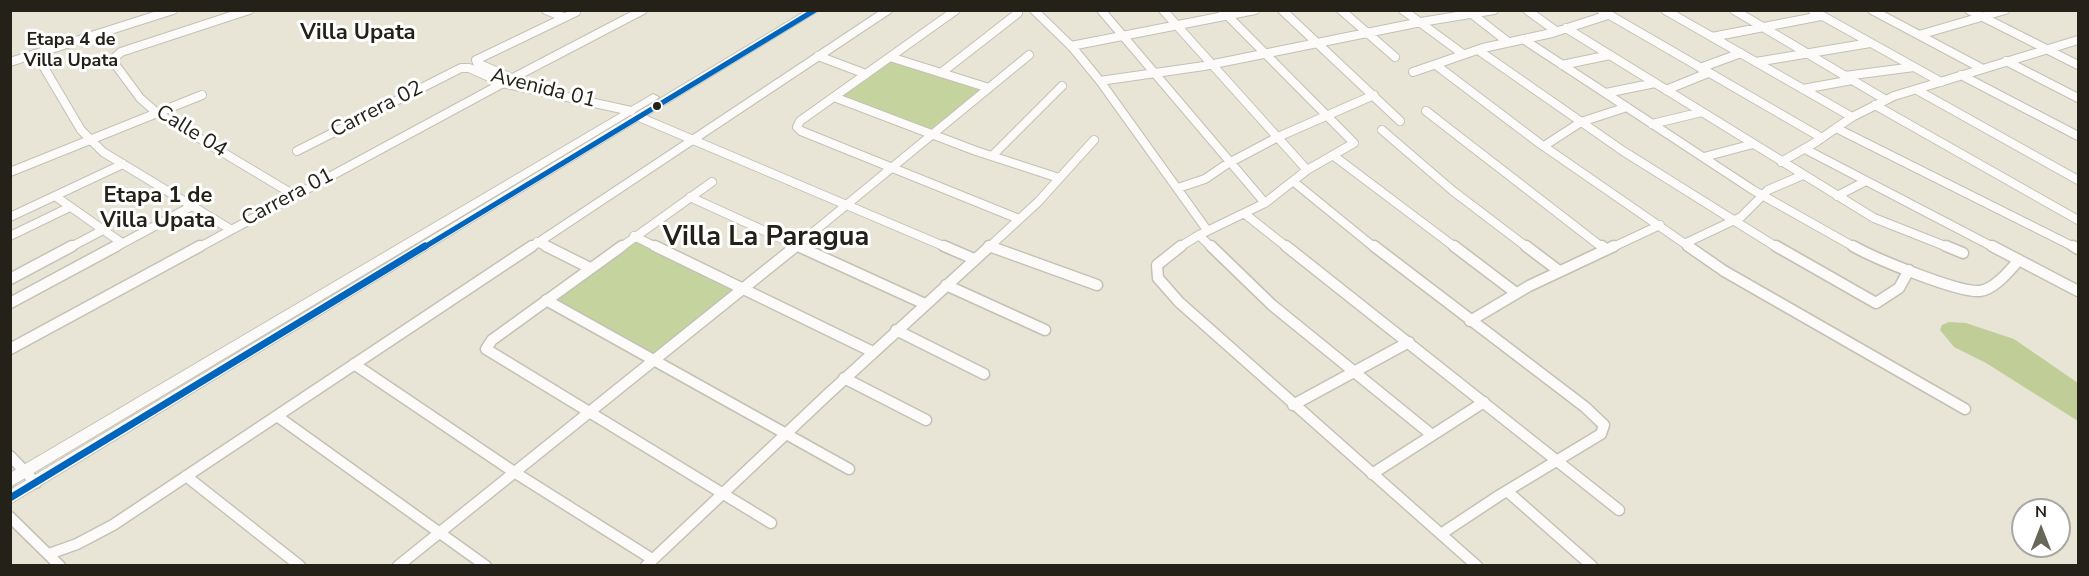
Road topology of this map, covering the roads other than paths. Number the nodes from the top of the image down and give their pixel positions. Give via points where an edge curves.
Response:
1 (173, 10) edge
2 (249, 10) edge
3 (546, 10) edge
4 (643, 10) edge
5 (799, 10) edge
6 (816, 10) edge
7 (888, 10) edge
8 (956, 10) edge
9 (1034, 10) edge
10 (1101, 10) edge
11 (1163, 10) edge
12 (1255, 10) edge
13 (1282, 10) edge
14 (1341, 10) edge
15 (1403, 10) edge
16 (1440, 10) edge
17 (1494, 10) edge
18 (1527, 10) edge
19 (1734, 10) edge
20 (1812, 10) edge
21 (1872, 10) edge
22 (1969, 10) edge
23 (2005, 10) edge
24 (1668, 11) edge
25 (576, 12) edge
26 (1018, 13) dead end
27 (1224, 13) edge
28 (1604, 13) edge
29 (1472, 14) junction
30 (1821, 16) junction
31 (563, 17) junction
32 (1447, 17) junction
33 (1982, 17) junction
34 (1419, 22) junction
35 (1177, 25) junction
36 (1761, 26) junction
37 (1566, 28) junction
38 (1556, 31) junction
39 (1367, 33) junction
40 (1123, 35) junction
41 (1919, 35) junction
42 (1712, 36) junction
43 (1523, 39) junction
44 (2079, 40) edge
45 (1508, 42) junction
46 (1870, 43) junction
47 (1318, 44) junction
48 (1071, 46) junction
49 (2046, 49) junction
50 (1478, 50) junction
51 (1741, 53) junction
52 (1806, 53) junction
53 (36, 54) junction
54 (1265, 54) junction
55 (1463, 54) junction
56 (1029, 55) dead end
57 (1610, 56) junction
58 (818, 57) junction
59 (890, 57) junction
60 (1395, 57) dead end
61 (2006, 61) junction
62 (10, 62) edge
63 (1756, 62) junction
64 (1214, 64) junction
65 (1562, 64) junction
66 (1436, 65) junction
67 (2079, 65) edge
68 (1914, 67) junction
69 (1700, 68) junction
70 (1981, 68) junction
71 (456, 69) joint
72 (1413, 72) dead end
73 (941, 73) junction
74 (1156, 73) junction
75 (1707, 73) junction
76 (866, 74) junction
77 (1961, 75) junction
78 (1849, 78) junction
79 (507, 81) junction
80 (1100, 81) junction
81 (1941, 82) junction
82 (1655, 83) junction
83 (1062, 86) dead end
84 (989, 88) junction
85 (1803, 89) junction
86 (1665, 90) junction
87 (1917, 90) junction
88 (1606, 93) junction
89 (202, 94) dead end
90 (1374, 95) junction
91 (834, 97) junction
92 (2079, 98) edge
93 (1886, 100) junction
94 (1875, 105) junction
95 (1627, 107) junction
96 (636, 111) junction
97 (1426, 111) dead end
98 (1702, 112) junction
99 (157, 113) junction
100 (1327, 116) junction
101 (1852, 117) junction
102 (1400, 121) dead end
103 (1581, 122) junction
104 (1652, 124) junction
105 (1836, 128) junction
106 (1382, 130) dead end
107 (934, 135) junction
108 (2079, 136) edge
109 (1278, 137) junction
110 (1822, 138) junction
111 (693, 139) junction
112 (91, 140) junction
113 (1094, 140) dead end
114 (1753, 144) junction
115 (1544, 146) junction
116 (1805, 149) junction
117 (297, 151) dead end
118 (992, 156) junction
119 (1334, 156) junction
120 (1704, 157) junction
121 (1232, 162) junction
122 (1781, 162) junction
123 (123, 164) junction
124 (892, 169) junction
125 (1307, 171) junction
126 (10, 172) edge
127 (1803, 175) junction
128 (1059, 178) junction
129 (2079, 180) edge
130 (1866, 181) junction
131 (712, 182) dead end
132 (1294, 182) junction
133 (1178, 188) junction
134 (294, 195) junction
135 (55, 196) junction
136 (1762, 196) junction
137 (1837, 196) junction
138 (690, 197) junction
139 (1265, 203) junction
140 (846, 205) junction
141 (192, 206) junction
142 (70, 207) junction
143 (1245, 214) junction
144 (10, 217) edge
145 (1019, 219) junction
146 (2079, 220) edge
147 (1734, 221) junction
148 (1660, 225) junction
149 (230, 229) junction
150 (103, 230) junction
151 (1203, 233) junction
152 (10, 236) edge
153 (634, 236) junction
154 (537, 242) junction
155 (122, 243) junction
156 (1686, 243) junction
157 (795, 246) junction
158 (988, 246) junction
159 (1605, 249) junction
160 (2079, 249) edge
161 (1963, 253) dead end
162 (974, 259) junction
163 (2019, 260) junction
164 (590, 268) junction
165 (1909, 270) junction
166 (1559, 271) junction
167 (10, 279) edge
168 (946, 285) junction
169 (1097, 285) dead end
170 (743, 288) junction
171 (2079, 291) edge
172 (1516, 293) junction
173 (546, 300) junction
174 (10, 303) edge
175 (925, 304) junction
176 (1470, 321) junction
177 (896, 330) junction
178 (1045, 330) dead end
179 (1409, 342) junction
180 (10, 349) edge
181 (873, 352) junction
182 (655, 359) junction
183 (354, 364) junction
184 (1353, 373) junction
185 (984, 374) dead end
186 (844, 378) junction
187 (1484, 402) junction
188 (1293, 405) junction
189 (1965, 409) dead end
190 (588, 413) junction
191 (277, 416) junction
192 (926, 420) dead end
193 (787, 432) junction
194 (1432, 435) junction
195 (10, 456) edge
196 (1557, 462) junction
197 (849, 469) dead end
198 (26, 472) junction
199 (514, 472) junction
200 (1372, 474) junction
201 (186, 476) junction
202 (10, 481) edge
203 (36, 483) junction
204 (1507, 491) junction
205 (723, 492) junction
206 (10, 498) edge
207 (1619, 510) dead end
208 (10, 517) edge
209 (771, 523) dead end
210 (440, 532) junction
211 (1441, 534) junction
212 (49, 554) junction
213 (649, 562) edge
214 (60, 566) edge
215 (300, 566) edge
216 (398, 566) edge
217 (486, 566) edge
218 (1477, 566) edge
219 (1592, 566) edge

1 - 53 street
2 - 99 street, Calle 04 via 121,52 112,60 140,98
3 - 31 street
4 - 79 street, Carrera 01
5 - 96 street
6 - 96 street
7 - 58 street
8 - 59 street
9 - 48 street
10 - 40 street
11 - 35 street
12 - 27 street
13 - 47 street
14 - 39 street
15 - 34 street
16 - 32 street
17 - 29 street
18 - 38 street
19 - 36 street
20 - 30 street
21 - 41 street
22 - 33 street
23 - 33 street
24 - 42 street
25 - 31 street
26 - 73 street
27 - 35 street
27 - 54 street
28 - 37 street
28 - 69 street
29 - 32 street
29 - 45 street
30 - 36 street
30 - 46 street
31 - 79 street, Avenida 01 via 478,59 477,63
32 - 34 street
33 - 41 street
33 - 49 street
34 - 39 street
34 - 55 street
35 - 40 street
35 - 64 street
36 - 42 street
36 - 52 street
37 - 38 street
37 - 57 street
38 - 43 street
39 - 47 street
39 - 60 street
40 - 48 street
40 - 74 street
41 - 70 street
42 - 51 street
43 - 45 street
43 - 65 street
44 - 49 street
45 - 50 street
46 - 52 street
46 - 68 street
47 - 54 street
47 - 90 street
48 - 80 street
49 - 61 street
49 - 67 street
50 - 55 street
50 - 103 street
51 - 63 street
51 - 69 street
52 - 63 street
52 - 78 street
53 - 62 street
53 - 112 street via 81,130
54 - 64 street
54 - 100 street
55 - 66 street
56 - 84 street
57 - 65 street
57 - 82 street
58 - 76 street
58 - 111 street
59 - 73 street
59 - 76 street
61 - 70 street
61 - 92 street
63 - 85 street
64 - 74 street
64 - 109 street
65 - 88 street
66 - 72 street
66 - 115 street
68 - 78 street
68 - 81 street
69 - 75 street
70 - 77 street
71 - 79 street, Avenida 01 via 469,68
71 - 117 street, Carrera 02
73 - 84 street
74 - 80 street
74 - 121 street
75 - 86 street
75 - 110 street
76 - 91 street
77 - 81 street
77 - 108 street
78 - 85 street
78 - 93 street
79 - 96 street, Avenida 01
79 - 134 street, Carrera 01
80 - 133 street
81 - 87 street
82 - 86 street
82 - 88 street
83 - 118 street
84 - 107 street
85 - 101 street
86 - 98 street
87 - 93 street
87 - 129 street
88 - 95 street
89 - 99 street
90 - 100 street
90 - 102 street
91 - 107 street
91 - 124 street via 800,121 798,129
93 - 94 street
94 - 101 street
94 - 146 street
95 - 103 street
95 - 104 street
96 - 111 street, Avenida 01
96 - 198 street
96 - 203 street
97 - 159 street
98 - 104 street
98 - 114 street
99 - 112 street
99 - 134 street, Calle 04
100 - 109 street
100 - 119 street via 1354,143
101 - 105 street
103 - 115 street
103 - 147 street
104 - 120 street
105 - 110 street
105 - 160 street
106 - 166 street via 1453,191
107 - 118 street
107 - 124 street
109 - 121 street
109 - 125 street
110 - 116 street
111 - 140 street, Avenida 01
111 - 154 street
112 - 123 street
112 - 126 street
113 - 128 street
114 - 120 street
114 - 122 street
115 - 148 street
116 - 122 street
116 - 130 street
118 - 128 street
119 - 125 street
119 - 172 street
120 - 136 street
121 - 133 street via 1205,179
121 - 139 street
122 - 127 street
123 - 135 street
123 - 141 street
124 - 140 street
124 - 145 street
125 - 132 street
127 - 136 street
127 - 137 street
128 - 145 street
130 - 137 street
130 - 163 street
131 - 138 street
132 - 139 street
132 - 176 street
133 - 151 street
134 - 149 street, Carrera 01
135 - 142 street
135 - 144 street
136 - 147 street
136 - 165 street via 1867,254
137 - 161 street via 1887,225
138 - 153 street
138 - 157 street
139 - 143 street
140 - 157 street
140 - 162 street, Avenida 01
141 - 149 street
141 - 155 street
142 - 150 street
142 - 152 street
143 - 151 street
143 - 179 street
145 - 158 street
147 - 156 street
147 - 165 street via 1876,303 1899,288
148 - 156 street
148 - 159 street
149 - 180 street, Carrera 01
150 - 155 street
150 - 167 street
151 - 184 street via 1244,280
151 - 188 street via 1157,265 1158,278 1179,302
153 - 164 street
153 - 170 street
154 - 164 street
154 - 183 street
155 - 174 street
156 - 189 street via 1756,291
157 - 170 street
157 - 175 street
158 - 162 street
158 - 169 street
159 - 166 street
162 - 168 street
163 - 165 street via 2000,280 1982,291 1945,284
163 - 171 street
164 - 173 street
166 - 172 street
168 - 175 street
168 - 178 street
170 - 181 street
170 - 182 street
172 - 176 street
173 - 182 street
173 - 190 street via 492,340 486,349
175 - 177 street
176 - 196 street via 1604,425 1601,434
177 - 181 street
177 - 185 street
179 - 184 street
179 - 187 street
181 - 186 street
182 - 190 street
182 - 193 street
183 - 191 street
183 - 199 street
184 - 188 street
184 - 194 street
186 - 192 street
186 - 193 street
187 - 194 street
187 - 196 street
188 - 200 street
190 - 199 street
190 - 205 street
191 - 201 street
191 - 210 street
193 - 197 street
193 - 205 street
194 - 200 street
195 - 198 street
196 - 204 street
196 - 207 street
198 - 202 street
198 - 203 street
199 - 210 street
199 - 213 street
200 - 211 street
201 - 212 street via 106,529
201 - 215 street
203 - 206 street
204 - 211 street
204 - 219 street
205 - 209 street
205 - 213 street
208 - 212 street
210 - 216 street
210 - 217 street
211 - 218 street
212 - 214 street

